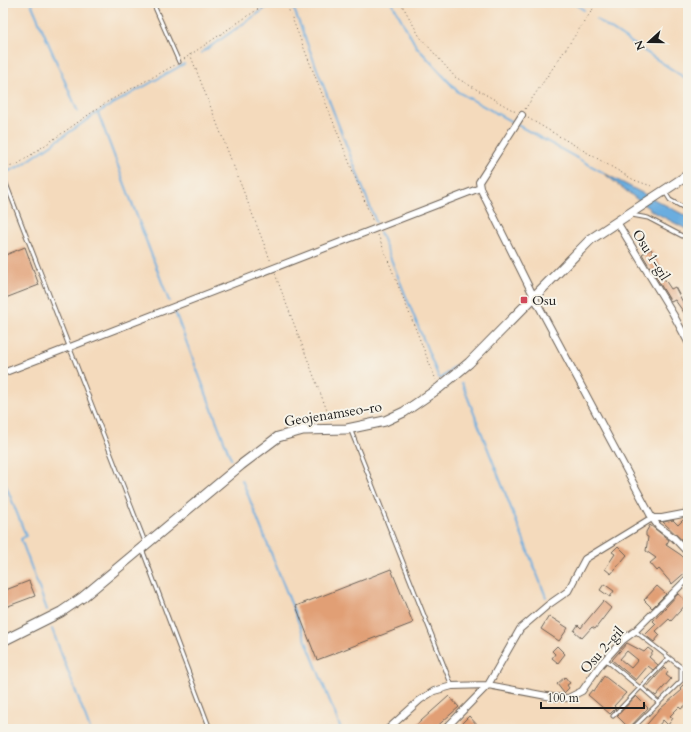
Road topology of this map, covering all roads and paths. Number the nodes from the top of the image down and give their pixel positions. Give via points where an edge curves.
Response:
1 (153, 3) edge
2 (267, 3) edge
3 (286, 3) edge
4 (597, 3) edge
5 (190, 54) junction
6 (179, 62) junction
7 (522, 115) joint
8 (3, 169) edge
9 (688, 175) edge
10 (3, 176) edge
11 (480, 188) junction
12 (664, 190) junction
13 (688, 210) edge
14 (631, 213) junction
15 (616, 222) junction
16 (376, 228) junction
17 (688, 239) edge
18 (273, 268) junction
19 (534, 297) junction
20 (688, 342) edge
21 (69, 348) junction
22 (3, 372) edge
23 (439, 388) junction
24 (350, 428) junction
25 (334, 429) junction
26 (688, 513) edge
27 (652, 518) junction
28 (143, 546) junction
29 (688, 553) edge
30 (688, 578) edge
31 (635, 631) junction
32 (3, 641) edge
33 (605, 659) junction
34 (668, 659) junction
35 (488, 685) junction
36 (452, 686) junction
37 (641, 687) junction
38 (659, 703) junction
39 (613, 716) dead end
40 (210, 729) edge
41 (388, 729) edge
42 (445, 729) edge
43 (632, 729) edge

1 - 6 lane
2 - 5 path
3 - 16 path
4 - 7 path
5 - 6 path
5 - 18 path
6 - 8 path via 107,102 18,164
7 - 11 street via 480,182
9 - 12 main road
10 - 21 lane
11 - 16 street
11 - 19 street
12 - 13 lane via 670,200
12 - 14 main road, Geojenamseo-ro
14 - 15 main road, Geojenamseo-ro
14 - 17 lane via 648,218
15 - 19 main road, Geojenamseo-ro via 591,239
15 - 20 street, Osu 1-gil
16 - 18 street
16 - 23 path
18 - 21 street
18 - 25 path
19 - 23 main road, Geojenamseo-ro via 469,363
19 - 27 street
21 - 22 street
21 - 28 lane
23 - 24 main road, Geojenamseo-ro via 404,412 385,421
24 - 25 main road, Geojenamseo-ro
24 - 36 lane
25 - 28 main road, Geojenamseo-ro via 303,430 278,437 241,464
26 - 27 street
27 - 29 street
27 - 35 street via 585,559 568,591 520,629
28 - 32 main road, Geojenamseo-ro via 61,612
28 - 40 lane
30 - 31 street, Osu 2-gil
31 - 33 street, Osu 2-gil
31 - 34 lane
33 - 35 street, Osu 2-gil via 582,691 568,698
33 - 37 lane
34 - 37 lane
34 - 38 lane via 681,667 682,681
35 - 36 street, Osu 2-gil
35 - 42 street
36 - 41 street, Osu 2-gil via 434,691 420,700
37 - 38 lane
37 - 39 lane
38 - 43 lane

